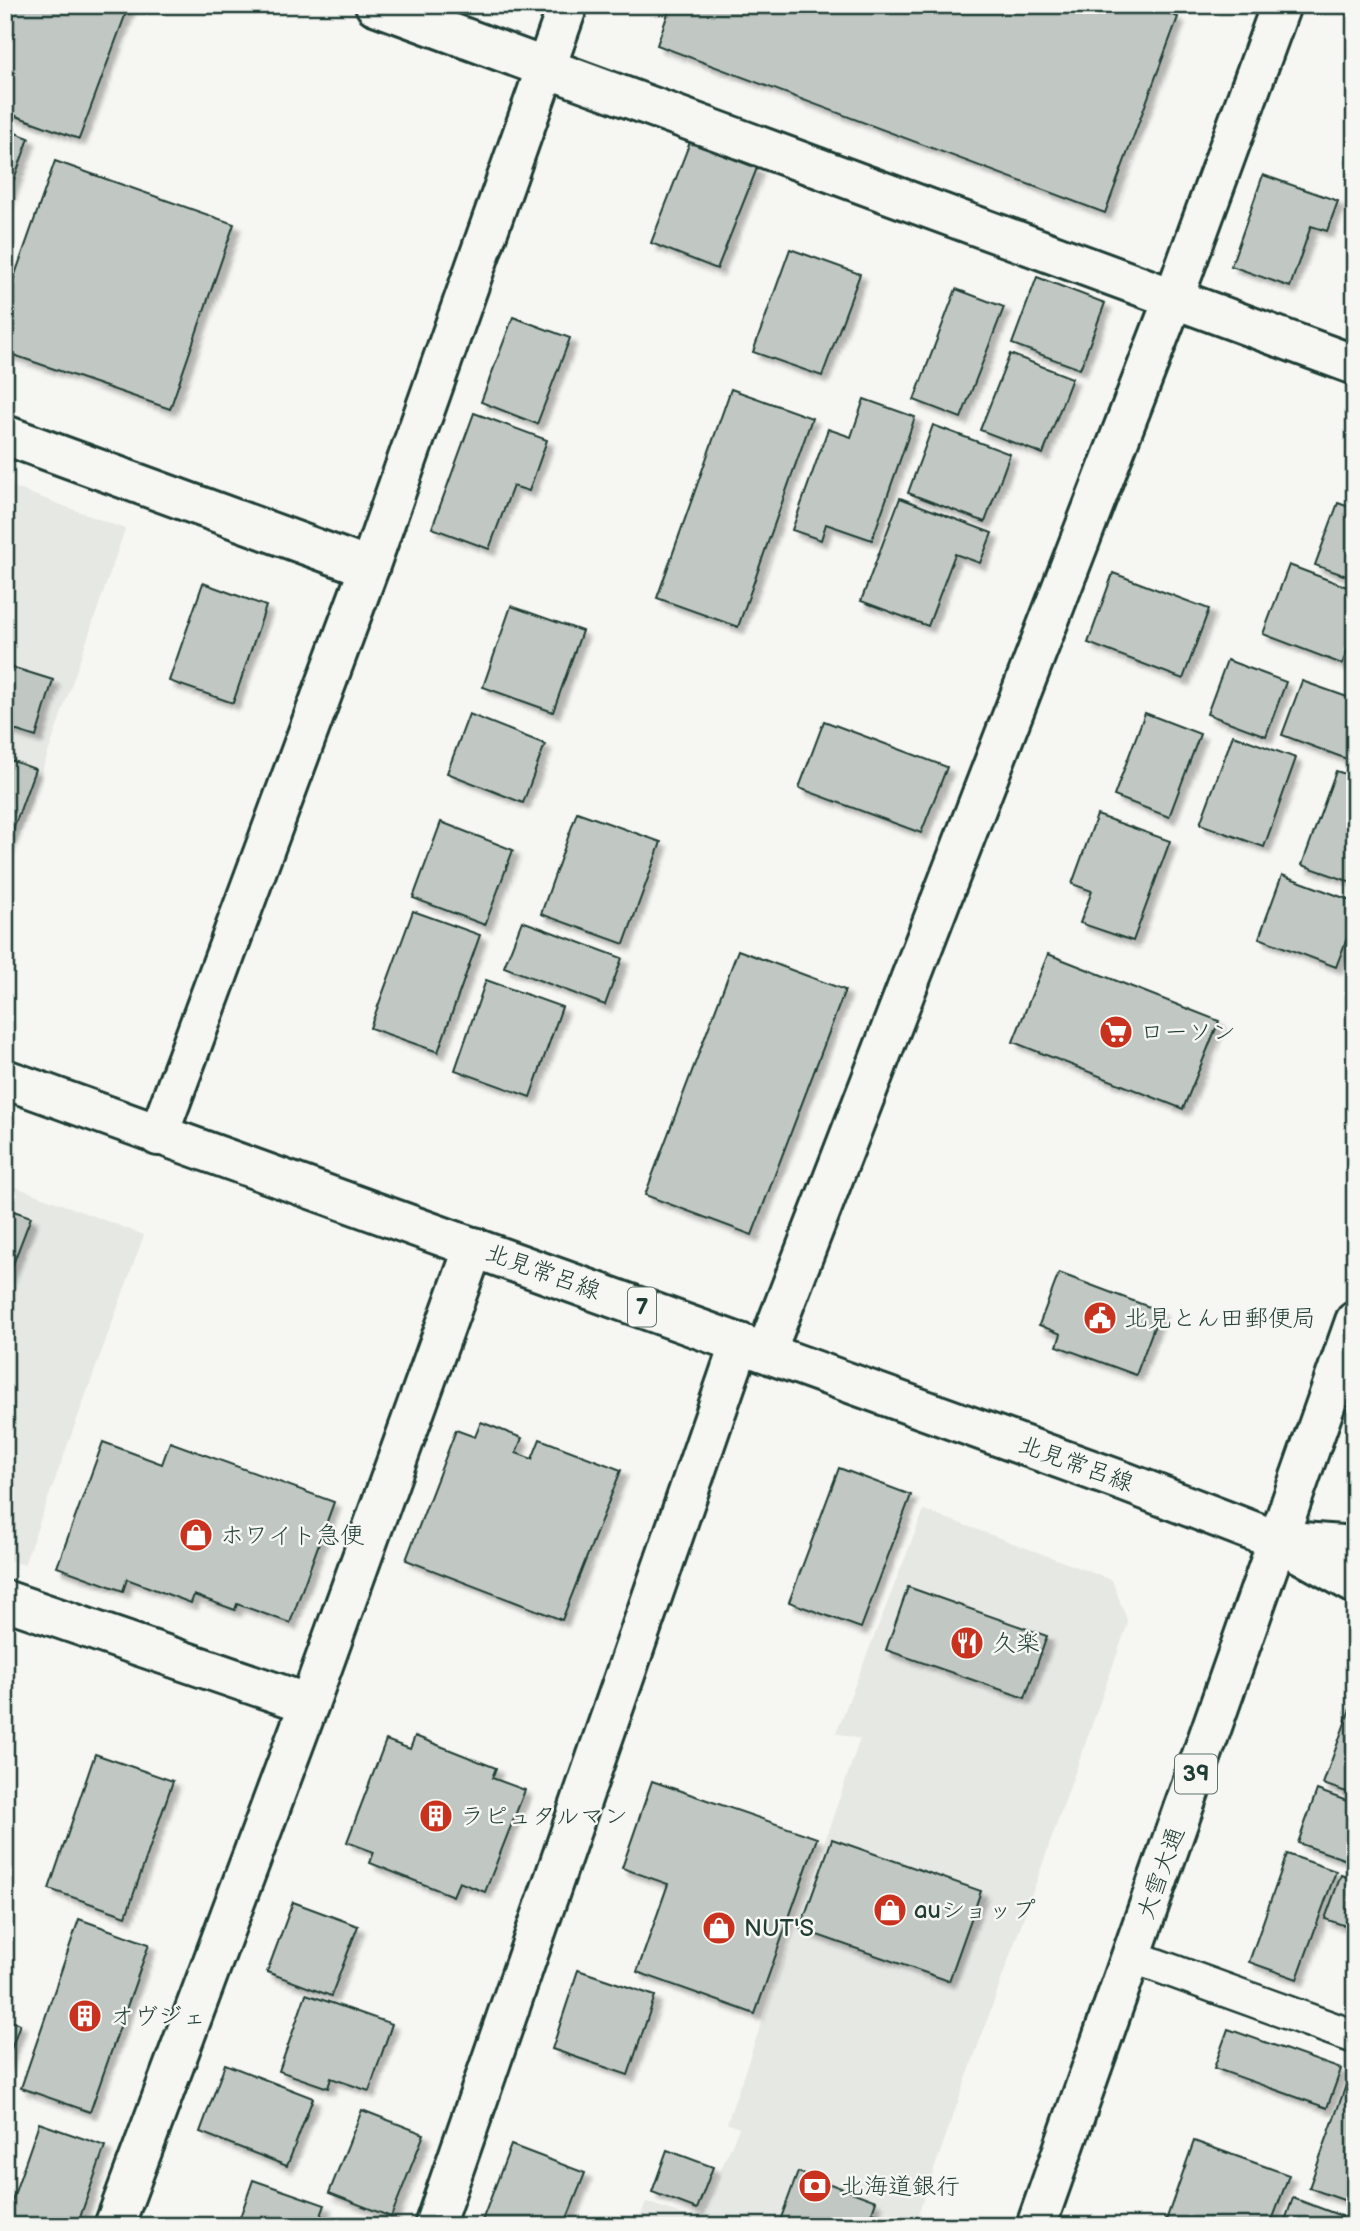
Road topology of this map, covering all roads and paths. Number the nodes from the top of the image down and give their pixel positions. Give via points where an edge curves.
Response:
1 (375, 5) edge
2 (568, 5) edge
3 (1281, 5) edge
4 (547, 67) junction
5 (1173, 300) junction
6 (1355, 365) edge
7 (5, 435) edge
8 (369, 568) junction
9 (5, 1079) edge
10 (158, 1136) junction
11 (474, 1247) junction
12 (1355, 1321) edge
13 (753, 1347) junction
14 (1276, 1540) junction
15 (1355, 1546) edge
16 (1355, 1584) edge
17 (5, 1600) edge
18 (309, 1704) junction
19 (1132, 1956) junction
20 (1355, 2037) edge
21 (114, 2226) edge
22 (434, 2226) edge
23 (1036, 2226) edge

1 - 4 main road
2 - 4 main road
3 - 5 main road
4 - 5 main road
4 - 8 main road
5 - 6 main road
5 - 13 main road
7 - 8 main road
8 - 10 main road
9 - 10 main road, 北見常呂線 / 7
10 - 11 main road, 北見常呂線 / 7
11 - 13 main road, 北見常呂線 / 7
11 - 18 main road
12 - 14 main road, 大雪大通 / 39
13 - 14 main road, 北見常呂線 / 7
13 - 22 main road
14 - 15 main road
14 - 16 main road
14 - 19 main road, 大雪大通 / 39
17 - 18 main road
18 - 21 main road
19 - 20 lane
19 - 23 main road, 大雪大通 / 39

